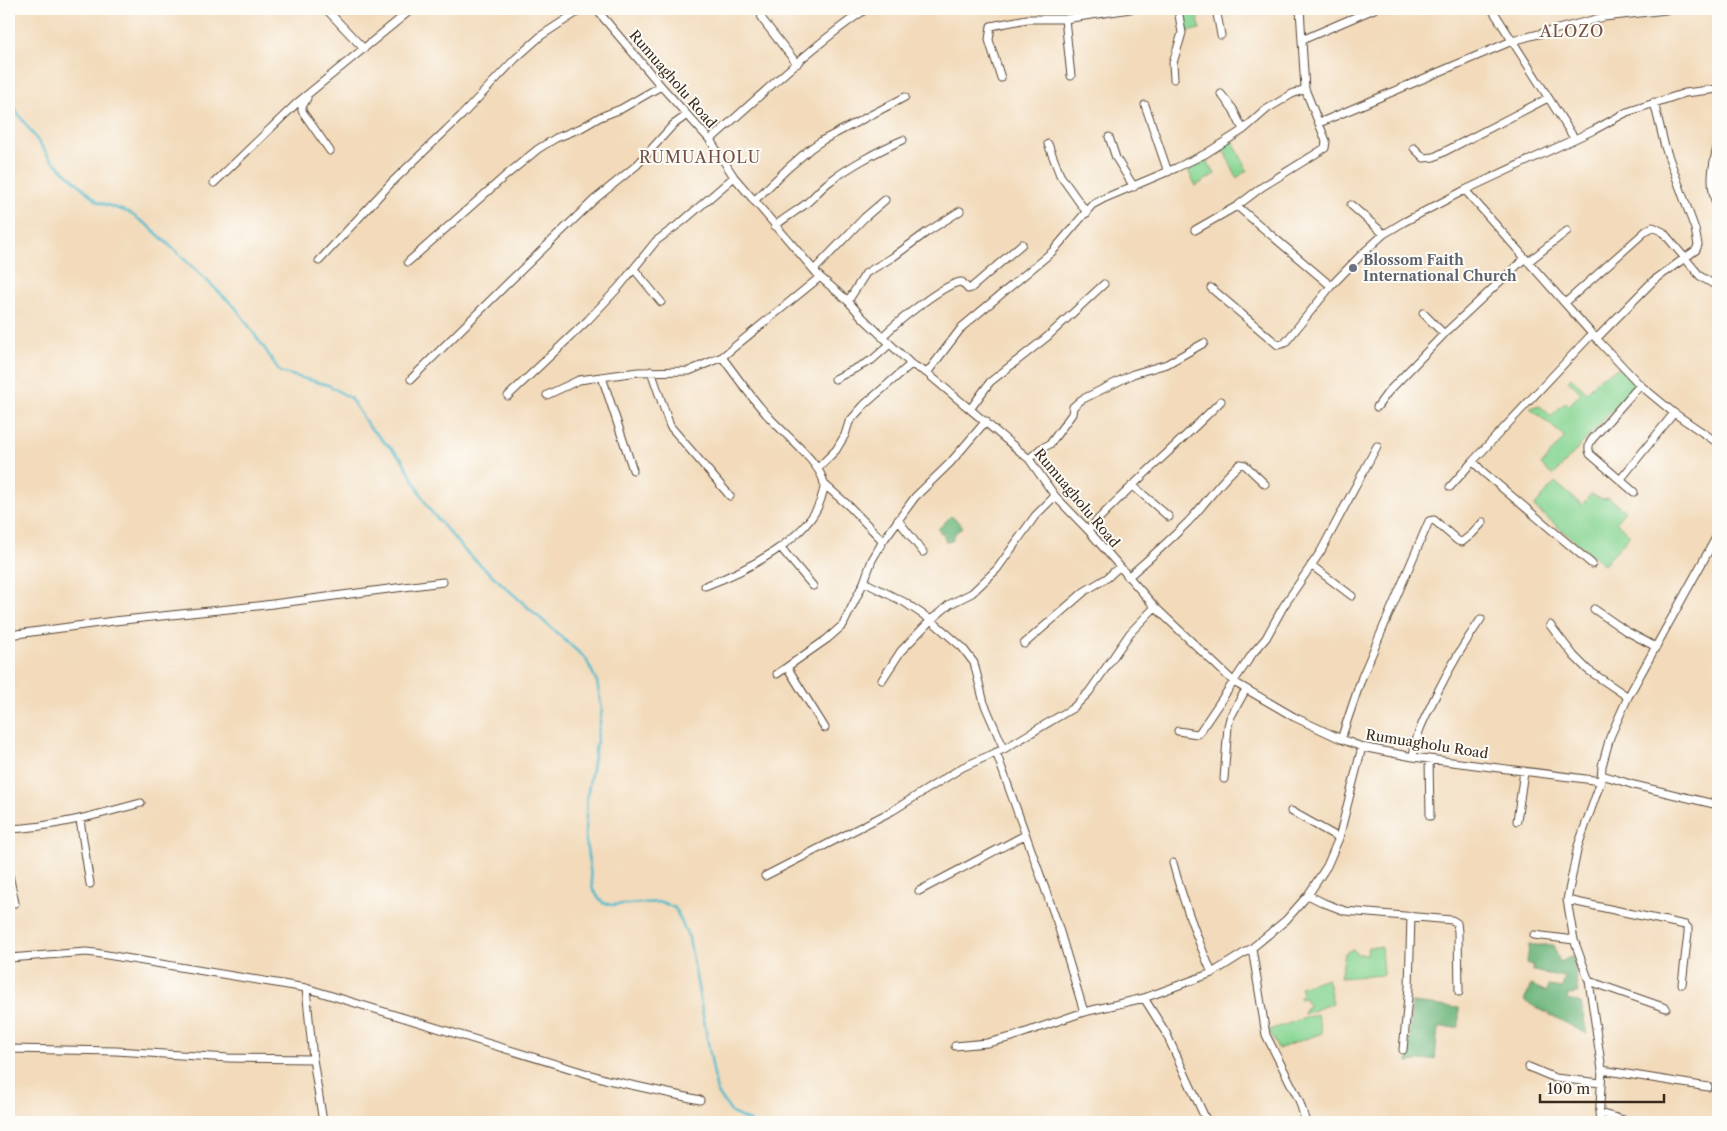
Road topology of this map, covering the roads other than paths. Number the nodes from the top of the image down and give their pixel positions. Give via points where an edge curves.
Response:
1 (326, 9) edge
2 (412, 9) edge
3 (582, 9) edge
4 (764, 9) edge
5 (866, 9) edge
6 (1130, 9) edge
7 (1178, 9) edge
8 (1216, 9) edge
9 (1300, 9) edge
10 (1374, 9) edge
11 (1492, 9) edge
12 (599, 10) edge
13 (1666, 10) dead end
14 (1065, 19) junction
15 (1221, 35) dead end
16 (1302, 40) junction
17 (1512, 42) junction
18 (364, 49) junction
19 (797, 64) junction
20 (1071, 76) dead end
21 (1001, 78) dead end
22 (1174, 79) dead end
23 (661, 86) junction
24 (1305, 89) junction
25 (1718, 89) edge
26 (309, 93) junction
27 (1221, 94) dead end
28 (905, 97) dead end
29 (1548, 98) junction
30 (1654, 102) junction
31 (1145, 105) dead end
32 (687, 115) junction
33 (1319, 123) junction
34 (1243, 130) junction
35 (1109, 137) dead end
36 (1574, 138) junction
37 (710, 140) junction
38 (903, 140) dead end
39 (1048, 144) dead end
40 (1718, 144) edge
41 (1414, 148) dead end
42 (330, 151) dead end
43 (1168, 172) junction
44 (734, 177) junction
45 (214, 183) dead end
46 (1134, 187) junction
47 (1465, 190) junction
48 (885, 200) dead end
49 (754, 201) junction
50 (1351, 205) dead end
51 (1237, 206) junction
52 (1718, 210) edge
53 (960, 211) dead end
54 (1087, 213) junction
55 (775, 226) junction
56 (1195, 230) dead end
57 (1567, 231) dead end
58 (1384, 234) junction
59 (1022, 244) dead end
60 (1684, 259) junction
61 (1527, 260) junction
62 (319, 261) dead end
63 (408, 262) dead end
64 (634, 269) junction
65 (814, 270) junction
66 (820, 277) junction
67 (1104, 284) dead end
68 (1331, 286) junction
69 (1718, 287) edge
70 (1212, 288) dead end
71 (848, 301) junction
72 (661, 302) dead end
73 (1565, 303) junction
74 (1423, 313) dead end
75 (1444, 334) junction
76 (1595, 336) junction
77 (882, 337) junction
78 (1204, 343) dead end
79 (890, 344) junction
80 (722, 357) junction
81 (911, 364) junction
82 (651, 371) junction
83 (927, 373) junction
84 (602, 378) junction
85 (411, 379) dead end
86 (835, 379) dead end
87 (1640, 384) junction
88 (547, 395) dead end
89 (508, 396) dead end
90 (1221, 401) dead end
91 (1377, 407) dead end
92 (971, 408) junction
93 (1674, 413) junction
94 (986, 421) junction
95 (1718, 443) edge
96 (1377, 446) dead end
97 (1029, 459) junction
98 (1473, 461) junction
99 (818, 468) junction
100 (633, 470) dead end
101 (1620, 480) junction
102 (1265, 484) dead end
103 (824, 485) junction
104 (1132, 486) junction
105 (1450, 487) dead end
106 (1634, 492) dead end
107 (730, 496) dead end
108 (1055, 496) junction
109 (1169, 517) dead end
110 (898, 520) junction
111 (1483, 522) dead end
112 (1088, 530) junction
113 (1718, 534) edge
114 (883, 541) junction
115 (781, 548) junction
116 (923, 552) dead end
117 (1592, 564) dead end
118 (1311, 565) junction
119 (1119, 567) junction
120 (1128, 577) junction
121 (443, 582) dead end
122 (864, 582) junction
123 (705, 586) dead end
124 (813, 586) dead end
125 (1352, 596) dead end
126 (1155, 607) junction
127 (1594, 609) dead end
128 (1481, 619) dead end
129 (932, 620) junction
130 (1550, 625) dead end
131 (9, 634) edge
132 (1024, 644) dead end
133 (1656, 647) junction
134 (786, 667) junction
135 (777, 674) dead end
136 (882, 680) dead end
137 (1234, 682) junction
138 (1246, 689) junction
139 (1628, 697) junction
140 (825, 728) dead end
141 (1178, 731) dead end
142 (1341, 739) junction
143 (1362, 747) junction
144 (1004, 749) junction
145 (996, 752) junction
146 (1413, 757) junction
147 (1429, 759) junction
148 (1524, 771) junction
149 (1601, 778) junction
150 (1224, 779) dead end
151 (141, 803) dead end
152 (1718, 805) edge
153 (1291, 811) dead end
154 (1430, 816) dead end
155 (80, 820) junction
156 (1517, 821) dead end
157 (9, 829) edge
158 (1025, 835) junction
159 (1339, 838) junction
160 (1173, 863) dead end
161 (9, 876) edge
162 (765, 876) dead end
163 (90, 884) dead end
164 (918, 891) dead end
165 (1308, 895) junction
166 (1567, 900) junction
167 (15, 904) dead end
168 (1411, 916) junction
169 (1534, 935) dead end
170 (1574, 940) junction
171 (1252, 948) junction
172 (9, 958) edge
173 (1212, 973) junction
174 (1589, 981) junction
175 (1682, 984) dead end
176 (306, 988) junction
177 (1460, 992) dead end
178 (1144, 998) junction
179 (1666, 1008) dead end
180 (1084, 1012) junction
181 (955, 1046) dead end
182 (9, 1049) edge
183 (1403, 1050) dead end
184 (313, 1059) junction
185 (1529, 1067) dead end
186 (1602, 1070) junction
187 (1601, 1083) junction
188 (1708, 1087) dead end
189 (700, 1100) dead end
190 (1599, 1113) junction
191 (323, 1122) edge
192 (1207, 1122) edge
193 (1306, 1122) edge
194 (1599, 1122) edge
195 (1631, 1122) edge

1 - 18 street
2 - 18 street
3 - 62 street via 542,35 515,59 391,183
4 - 19 street via 761,11 762,19
5 - 19 street
6 - 14 street
7 - 22 street via 1182,33 1173,63
8 - 15 street
9 - 16 street
10 - 16 street
11 - 17 street
12 - 23 street, Rumuagholu Road
13 - 17 street via 1604,17
14 - 20 street
14 - 21 street via 1027,19 991,26 989,40
16 - 24 street
17 - 29 street
17 - 33 street
18 - 26 street
19 - 37 street
23 - 32 street, Rumuagholu Road
23 - 63 street via 538,149
24 - 33 street
24 - 34 street via 1267,109
25 - 30 street via 1684,93
26 - 42 street via 302,111
26 - 45 street
27 - 34 street
28 - 49 street via 811,148
29 - 36 street
29 - 41 street via 1434,157 1424,158
30 - 36 street
30 - 60 street via 1665,147 1699,241 1696,250
31 - 43 street
32 - 37 street, Rumuagholu Road
32 - 85 street via 673,125 637,165 594,200
33 - 51 street via 1326,141 1325,148 1262,186
34 - 43 street
35 - 46 street via 1116,158
36 - 47 street
37 - 44 street, Rumuagholu Road
38 - 55 street via 837,176
39 - 54 street via 1060,175
40 - 52 street via 1711,177 1712,194
43 - 46 street
44 - 49 street, Rumuagholu Road
44 - 64 street via 656,241
46 - 54 street via 1105,198
47 - 58 street
47 - 61 street
48 - 65 street
49 - 55 street, Rumuagholu Road
50 - 58 street
51 - 56 street
51 - 68 street
53 - 71 street via 866,272
54 - 83 street via 1053,251 962,327
55 - 65 street, Rumuagholu Road
57 - 61 street
58 - 68 street
59 - 77 street via 971,288 958,282 925,301
60 - 69 street via 1700,276
60 - 73 street via 1663,232 1653,227
60 - 76 street via 1653,281
61 - 73 street
61 - 75 street
64 - 72 street
64 - 89 street via 588,320
65 - 66 street, Rumuagholu Road
66 - 71 street, Rumuagholu Road
66 - 80 street
67 - 92 street via 1047,337 990,382
68 - 70 street via 1286,343 1281,345
71 - 77 street, Rumuagholu Road
73 - 76 street
74 - 75 street
75 - 91 street
76 - 87 street
76 - 98 street
77 - 79 street, Rumuagholu Road
78 - 97 street via 1167,364 1132,374 1081,400 1073,407 1072,414 1050,444
79 - 81 street, Rumuagholu Road
79 - 86 street via 872,360
80 - 82 street via 689,371
80 - 99 street via 768,416
81 - 83 street, Rumuagholu Road
81 - 99 street via 864,405 849,422 836,450
82 - 84 street
82 - 107 street via 670,426
83 - 92 street, Rumuagholu Road
84 - 88 street via 578,380
84 - 100 street
87 - 93 street
87 - 101 street via 1589,446 1590,454
90 - 104 street
92 - 94 street, Rumuagholu Road
93 - 95 street
93 - 101 street
94 - 97 street, Rumuagholu Road
94 - 110 street via 950,464 915,497
96 - 118 street via 1334,529
97 - 108 street, Rumuagholu Road
98 - 105 street
98 - 117 street
99 - 103 street
101 - 106 street
102 - 120 street via 1246,465 1240,464 1175,534
103 - 114 street
103 - 115 street via 819,505
104 - 109 street
104 - 112 street
108 - 112 street, Rumuagholu Road
108 - 129 street via 1035,516 997,569 972,593 950,604
110 - 114 street
110 - 116 street
111 - 142 street via 1462,542 1438,522 1429,521 1365,668
112 - 119 street, Rumuagholu Road
113 - 133 street
114 - 122 street
115 - 123 street
115 - 124 street
118 - 125 street
118 - 137 street via 1266,638
119 - 120 street, Rumuagholu Road
119 - 132 street via 1085,591
120 - 126 street, Rumuagholu Road
121 - 131 street
122 - 129 street
122 - 134 street via 843,625
126 - 137 street, Rumuagholu Road
126 - 144 street via 1073,708
127 - 133 street
128 - 146 street via 1421,722
129 - 136 street via 901,651
129 - 144 street via 962,647 974,663 984,704
130 - 139 street via 1588,670
133 - 139 street
134 - 135 street
134 - 140 street
137 - 138 street, Rumuagholu Road
137 - 141 street via 1199,733
138 - 142 street, Rumuagholu Road
138 - 150 street via 1228,726
139 - 149 street via 1610,737
142 - 143 street, Rumuagholu Road
143 - 146 street, Rumuagholu Road
143 - 159 street
144 - 145 street
145 - 158 street
145 - 162 street via 963,767 892,811
146 - 147 street, Rumuagholu Road
147 - 148 street, Rumuagholu Road
147 - 154 street
148 - 149 street, Rumuagholu Road
148 - 156 street
149 - 152 street, Rumuagholu Road
149 - 166 street via 1578,846
151 - 155 street
153 - 159 street
155 - 157 street
155 - 163 street
158 - 164 street
158 - 180 street via 1057,922
159 - 165 street via 1327,866
160 - 173 street via 1188,914
161 - 167 street
165 - 168 street via 1346,911
165 - 171 street via 1286,920
166 - 170 street
166 - 175 street via 1685,924 1688,933
168 - 177 street via 1457,923
168 - 183 street
169 - 170 street
170 - 174 street
171 - 173 street
171 - 193 street via 1266,1035 1299,1100
172 - 176 street via 86,952
173 - 178 street
174 - 179 street
174 - 186 street
176 - 184 street
176 - 189 street via 599,1077
178 - 180 street
178 - 192 street via 1166,1033
180 - 181 street via 1012,1037
182 - 184 street
184 - 191 street
185 - 187 street via 1555,1078
186 - 187 street
186 - 188 street
187 - 190 street
190 - 194 street
190 - 195 street

